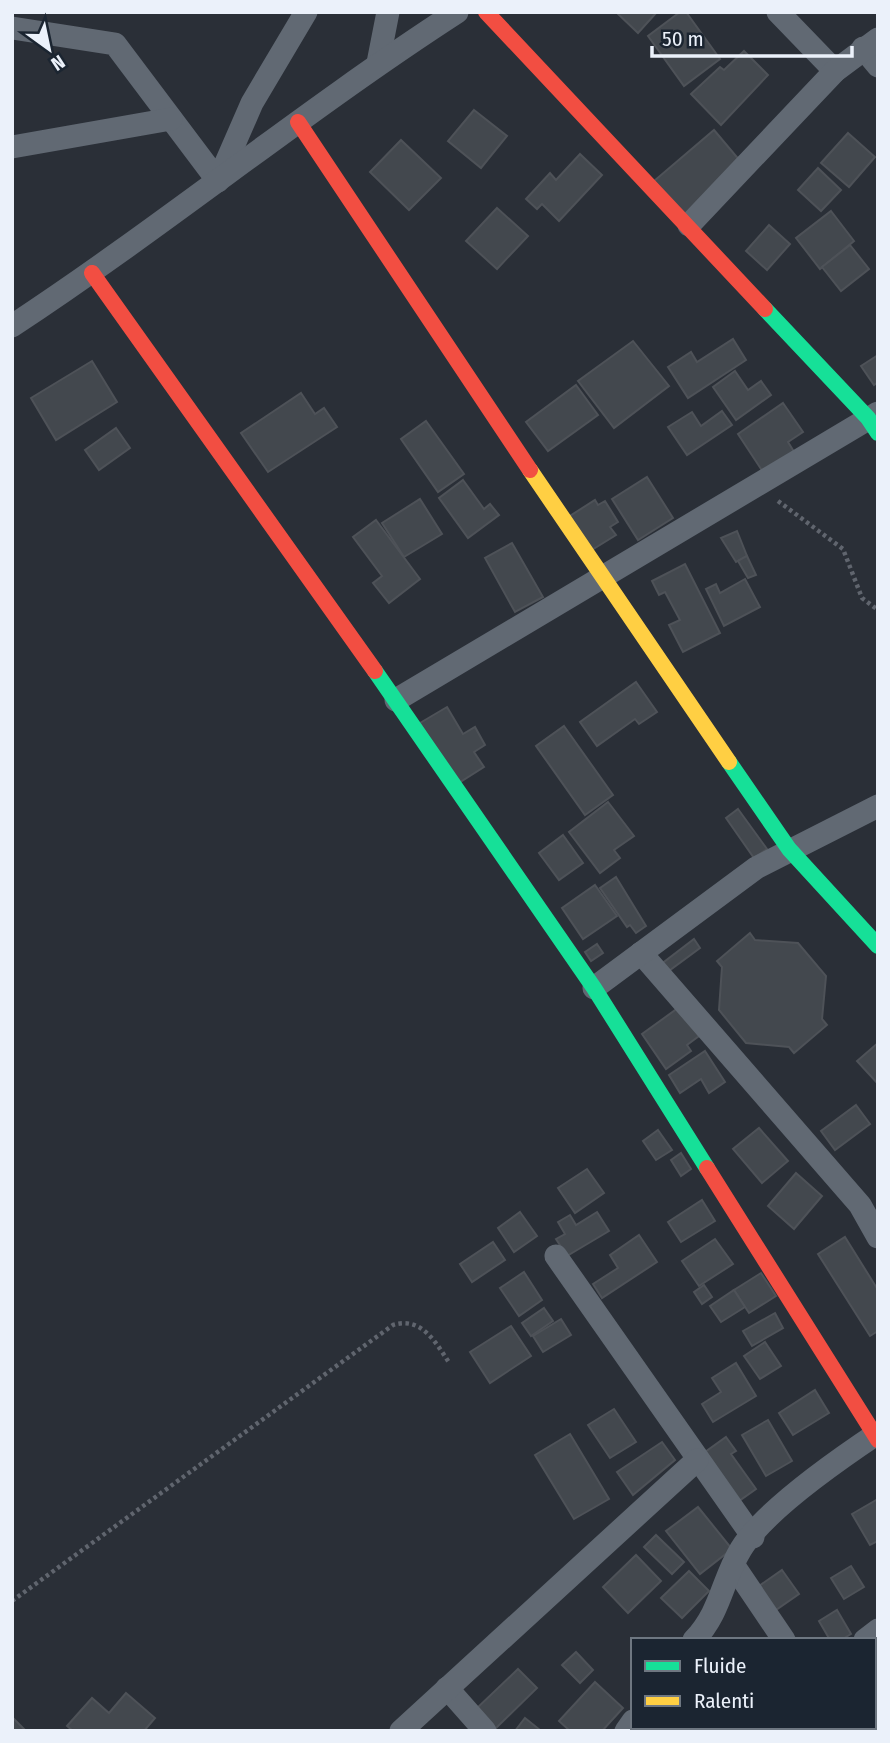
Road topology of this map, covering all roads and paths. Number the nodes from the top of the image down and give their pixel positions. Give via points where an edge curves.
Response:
1 (306, 12) edge
2 (388, 12) edge
3 (457, 12) edge
4 (486, 12) edge
5 (778, 12) edge
6 (12, 28) edge
7 (870, 44) edge
8 (378, 63) junction
9 (878, 66) edge
10 (835, 71) junction
11 (171, 119) junction
12 (298, 122) junction
13 (12, 147) edge
14 (218, 181) junction
15 (689, 225) junction
16 (93, 273) junction
17 (12, 326) edge
18 (875, 421) edge
19 (741, 494) junction
20 (601, 576) junction
21 (878, 610) edge
22 (396, 700) junction
23 (878, 806) edge
24 (789, 849) junction
25 (878, 946) edge
26 (641, 953) junction
27 (594, 988) junction
28 (878, 1237) edge
29 (556, 1256) dead end
30 (450, 1364) dead end
31 (877, 1436) edge
32 (697, 1460) junction
33 (753, 1537) junction
34 (734, 1566) junction
35 (12, 1601) edge
36 (696, 1638) edge
37 (783, 1638) edge
38 (447, 1688) junction
39 (401, 1731) edge
40 (485, 1731) edge

1 - 14 street via 252,103
2 - 8 street
3 - 8 street
4 - 15 street
5 - 10 street
6 - 11 street via 115,44
7 - 9 street
7 - 10 street
8 - 12 street
10 - 15 street
11 - 13 street
11 - 14 street
12 - 14 street
12 - 20 street
14 - 16 street
15 - 18 street
16 - 17 street
16 - 22 street
18 - 19 street
19 - 20 street
19 - 21 path via 780,502 843,549 862,598
20 - 22 street
20 - 24 street
22 - 27 street
23 - 24 street
24 - 25 street
24 - 26 street via 755,868
26 - 27 street
26 - 28 street via 860,1205
27 - 31 street
29 - 32 street
30 - 35 path via 420,1325 406,1321 393,1325
31 - 33 street via 781,1506
32 - 33 street
32 - 38 street
33 - 34 street
34 - 36 street via 710,1623
34 - 37 street
38 - 39 street
38 - 40 street

